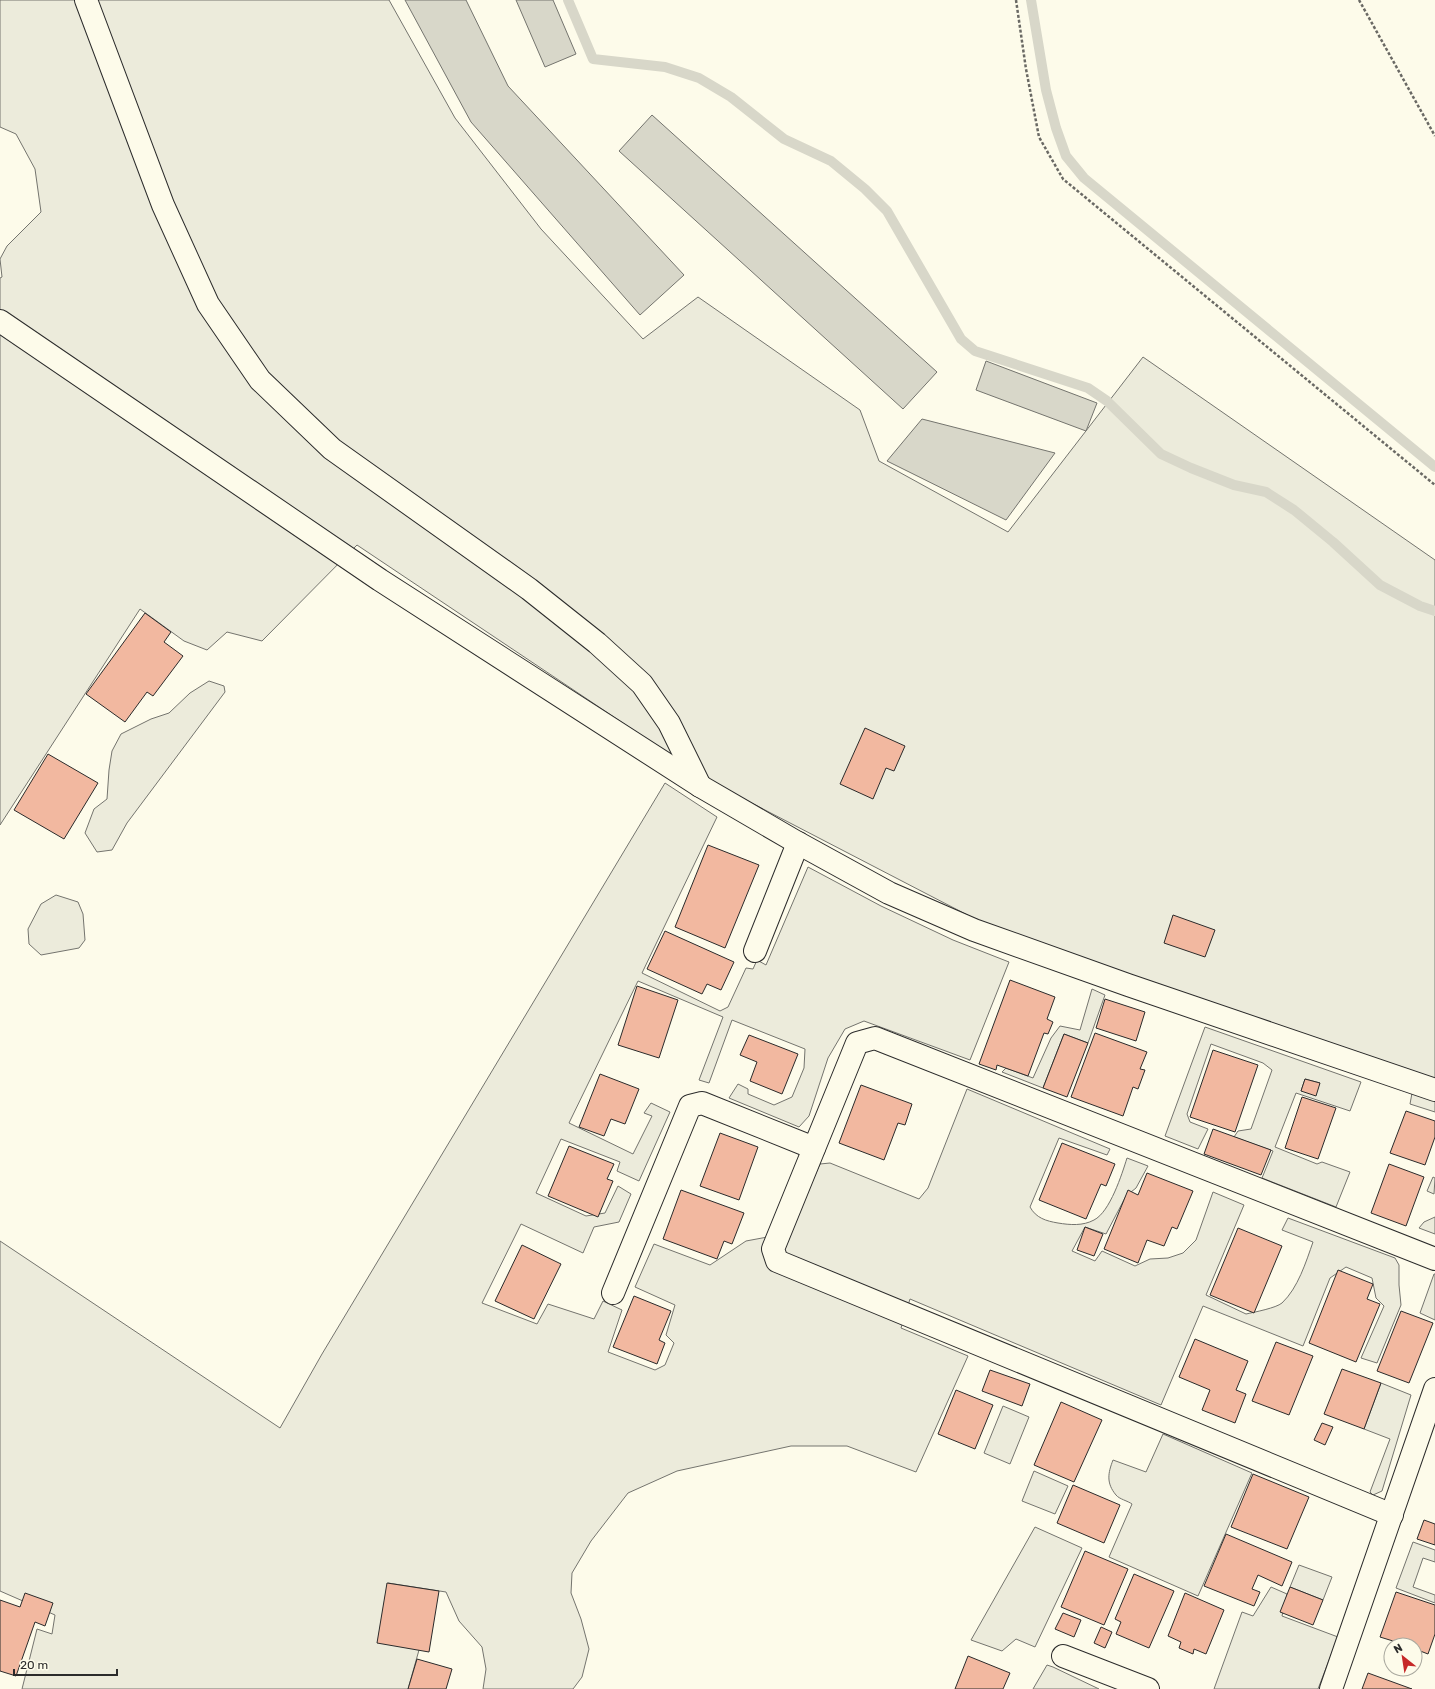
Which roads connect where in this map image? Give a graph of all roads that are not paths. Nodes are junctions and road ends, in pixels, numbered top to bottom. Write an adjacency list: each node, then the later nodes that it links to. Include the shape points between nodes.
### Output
1 (86, 0): 3 (street, via 163,205 208,304 260,380 332,449 529,589 642,684 669,723)
2 (0, 321): 3 (street, via 380,580)
3 (700, 786): 4 (street)
4 (798, 843): 5 (street); 6 (street, via 889,893 974,930)
5 (755, 952)
6 (1435, 1090)
7 (814, 1148): 8 (street, via 857,1042 875,1038); 9 (street, via 702,1103 690,1106); 11 (street, via 772,1249 777,1261)
8 (1435, 1259)
9 (613, 1293)
10 (1435, 1389): 11 (street)
11 (1392, 1515): 14 (street)
12 (1063, 1656): 13 (street)
13 (1148, 1689)
14 (1331, 1689)

